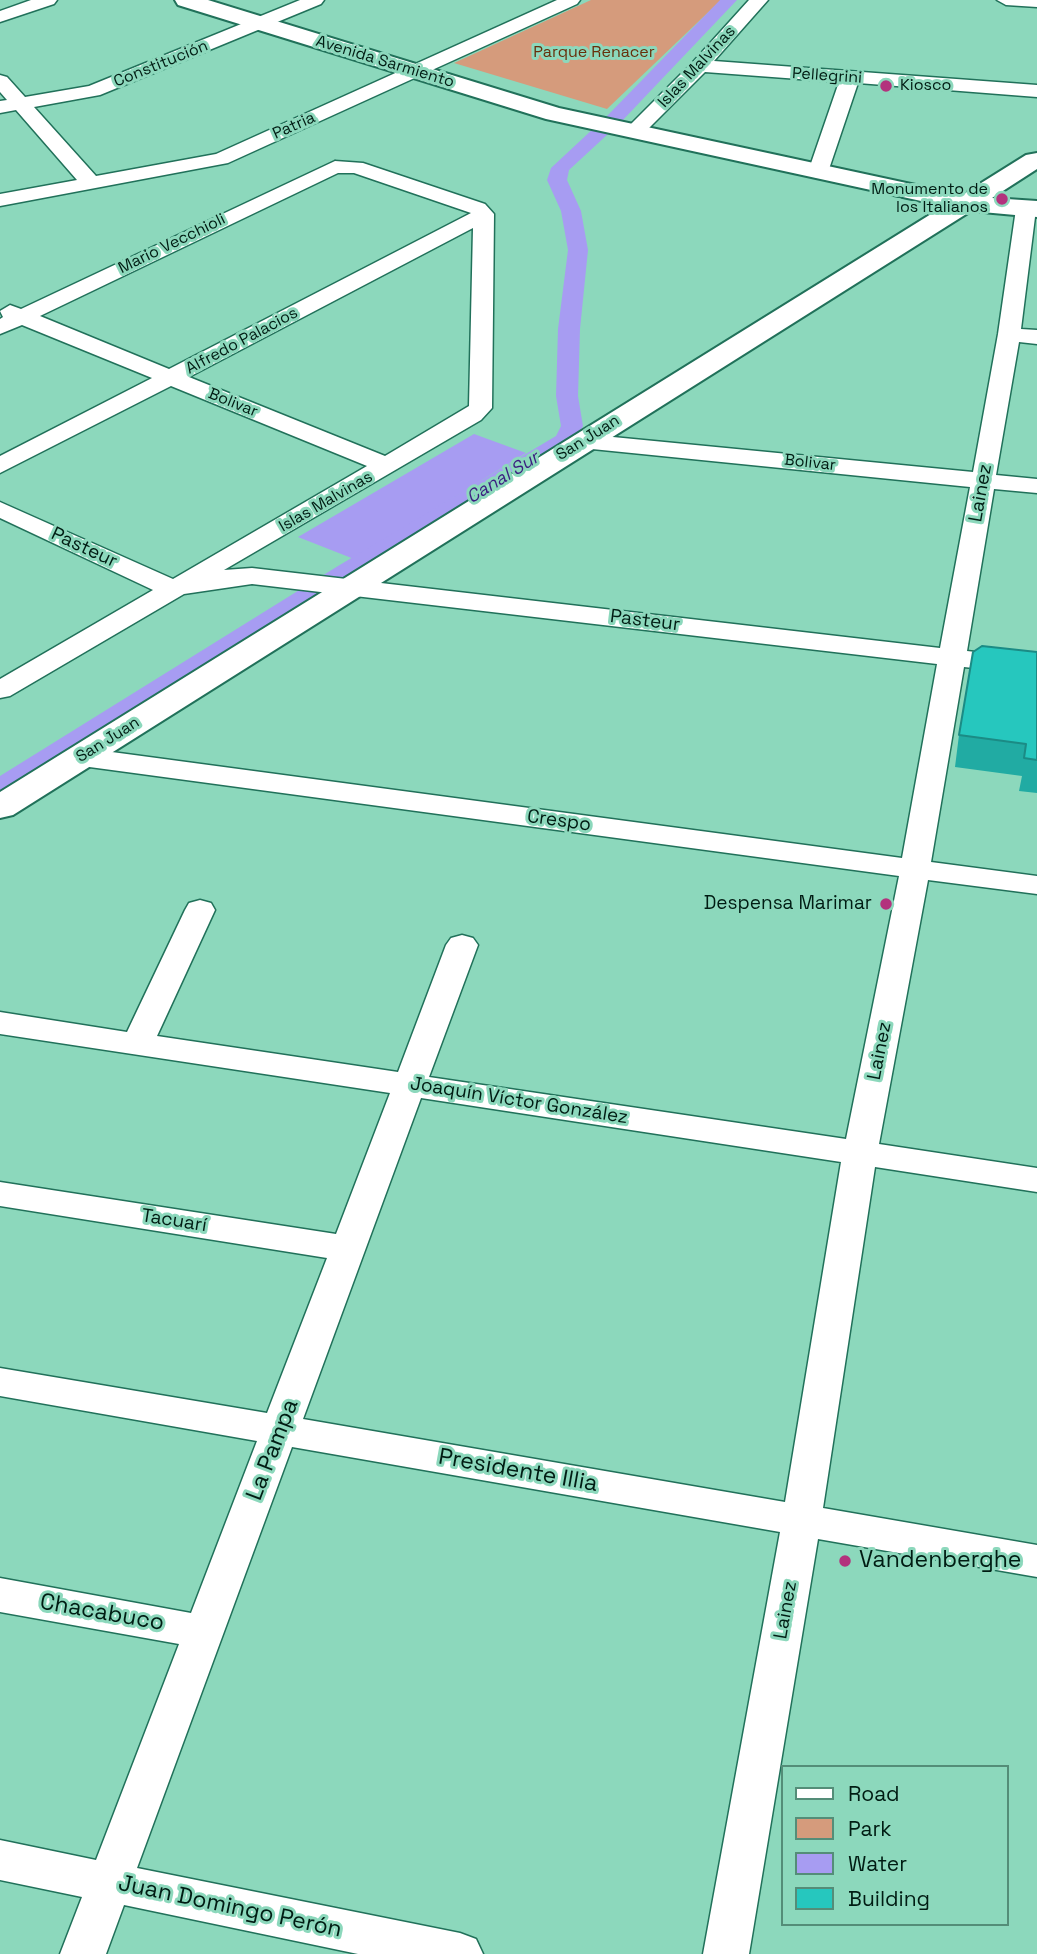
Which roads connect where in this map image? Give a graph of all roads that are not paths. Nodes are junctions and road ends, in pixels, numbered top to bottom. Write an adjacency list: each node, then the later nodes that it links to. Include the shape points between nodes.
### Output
1 (48, 0): 9 (street)
2 (186, 0): 10 (street, Avenida Sarmiento)
3 (219, 0): 10 (street, Avenida Sarmiento)
4 (315, 0): 10 (street, Constitución)
5 (571, 0): 12 (street, Patria)
6 (759, 0): 11 (street, Islas Malvinas)
7 (1006, 0): 8 (street)
8 (1037, 2)
9 (0, 18)
10 (267, 20): 12 (street, Avenida Sarmiento); 16 (street, Constitución, via 93,91)
11 (700, 66): 13 (street, Pellegrini); 18 (street, Islas Malvinas)
12 (424, 68): 18 (street, Avenida Sarmiento, via 539,110); 21 (street, Patria, via 221,159)
13 (850, 78): 15 (street, Pellegrini); 20 (street)
14 (0, 80): 16 (street)
15 (1037, 91)
16 (20, 103): 17 (street, Constitución); 21 (street)
17 (0, 107)
18 (629, 131): 20 (street, Avenida Sarmiento)
19 (1036, 154): 22 (street, San Juan); 24 (street, Lainez)
20 (818, 172): 22 (street, Avenida Sarmiento)
21 (92, 184): 23 (street, Patria)
22 (976, 198): 24 (street, Avenida Sarmiento); 30 (street, San Juan)
23 (0, 200)
24 (1032, 203): 28 (street, Lainez)
25 (484, 214): 26 (street, Mario Vecchioli, via 478,208 344,164); 29 (street, Alfredo Palacios); 31 (street, Islas Malvinas, via 480,408)
26 (11, 313): 27 (street, Mario Vecchioli); 29 (street, Bolivar)
27 (0, 327)
28 (1023, 336): 33 (street, Lainez)
29 (172, 378): 31 (street, Bolivar); 32 (street, Alfredo Palacios)
30 (582, 441): 33 (street, Bolivar); 39 (street, San Juan)
31 (388, 466): 36 (street, Islas Malvinas)
32 (0, 467)
33 (983, 480): 34 (street, Bolivar); 40 (street, Lainez)
34 (1037, 486)
35 (0, 509): 38 (street, Pasteur, via 164,586)
36 (236, 554): 37 (street, via 240,569); 38 (street, Islas Malvinas)
37 (262, 577): 38 (street, Pasteur, via 216,579); 39 (street, Pasteur)
38 (180, 587): 42 (street, Islas Malvinas)
39 (355, 587): 40 (street, Pasteur); 43 (street, San Juan)
40 (952, 657): 41 (street, Pasteur); 45 (street, Lainez)
41 (1037, 667)
42 (0, 690)
43 (82, 757): 44 (street, San Juan); 45 (street, Crespo)
44 (0, 807)
45 (915, 868): 46 (street, Crespo); 52 (street, Lainez)
46 (1037, 885)
47 (200, 910): 50 (street)
48 (462, 945): 51 (street, La Pampa)
49 (0, 1023): 50 (street, Joaquín Víctor González)
50 (138, 1042): 51 (street, Joaquín Víctor González)
51 (408, 1084): 52 (street, Joaquín Víctor González); 55 (street, La Pampa)
52 (860, 1153): 53 (street, Joaquín Víctor González); 58 (street, Lainez)
53 (1037, 1180)
54 (0, 1194): 55 (street, Tacuarí)
55 (348, 1249): 57 (street, La Pampa)
56 (0, 1382): 57 (street, Presidente Illia)
57 (281, 1430): 58 (street, Presidente Illia); 61 (street, La Pampa)
58 (802, 1520): 59 (street, Presidente Illia); 66 (street, Lainez)
59 (1037, 1561)
60 (0, 1595): 61 (street, Chacabuco)
61 (204, 1632): 63 (street, La Pampa)
62 (0, 1860): 63 (street, Juan Domingo Perón)
63 (110, 1883): 64 (street, La Pampa); 65 (street, Juan Domingo Perón)
64 (83, 1954)
65 (460, 1954)
66 (726, 1954)

